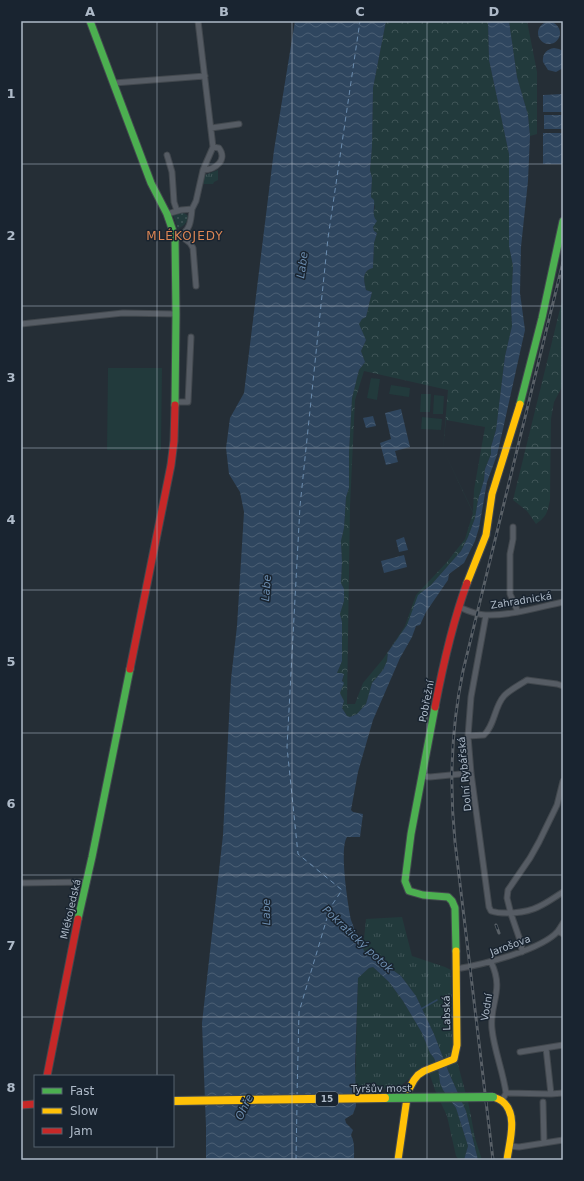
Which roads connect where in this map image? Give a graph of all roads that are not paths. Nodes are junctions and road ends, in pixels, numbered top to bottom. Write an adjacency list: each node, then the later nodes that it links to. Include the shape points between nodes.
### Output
1 (90, 21): 4 (street, Mlékojedská)
2 (198, 21): 3 (street)
3 (205, 76): 4 (street); 6 (street)
4 (114, 83): 12 (street, Mlékojedská, via 151,183)
5 (240, 124): 6 (street)
6 (211, 128): 7 (street)
7 (213, 147): 9 (street); 9 (street, via 222,151 220,164)
8 (166, 155): 11 (street, via 172,172)
9 (203, 170): 10 (street)
10 (192, 209): 11 (street); 14 (street, via 189,228)
11 (177, 211): 12 (street)
12 (167, 214): 14 (street, Mlékojedská)
13 (563, 221): 22 (street, Pobřežní, via 528,373 492,494 488,530)
14 (178, 236): 15 (street, via 190,243 193,248); 16 (street, Mlékojedská)
15 (196, 286)
16 (176, 314): 17 (street, via 123,313); 19 (street, Mlékojedská)
17 (21, 324)
18 (191, 337): 19 (street, via 188,402)
19 (175, 402): 30 (street, Mlékojedská, via 171,465)
20 (513, 527): 23 (street, via 510,594)
21 (563, 602): 23 (street, Zahradnická)
22 (459, 607): 24 (street, Zahradnická, via 472,613); 28 (street, Pobřežní, via 444,658)
23 (518, 612): 24 (street, Zahradnická)
24 (486, 615): 26 (street, Dolní Rybářská, via 472,690)
25 (563, 686): 26 (street, via 527,680 504,695 489,730 484,735)
26 (468, 736): 27 (street, Dolní Rybářská)
27 (471, 774): 28 (street); 34 (street, Dolní Rybářská, via 489,907 497,913)
28 (422, 776): 33 (street, Pobřežní, via 405,881 409,891 448,897)
29 (563, 782): 34 (street, via 557,805 530,858 508,890)
30 (87, 882): 31 (street); 43 (street, Mlékojedská)
31 (21, 883)
32 (563, 892): 34 (street, via 537,908)
33 (455, 908): 39 (street, Labská)
34 (511, 914): 37 (street)
35 (563, 923): 36 (street, Jarošova)
36 (561, 933): 37 (street, Jarošova)
37 (522, 952): 38 (street, Jarošova)
38 (492, 962): 39 (street, Jarošova); 44 (street, Vodní, via 498,982 492,1024)
39 (456, 969): 55 (street, Labská, via 457,1046 454,1059 418,1075 408,1091)
40 (563, 1045): 41 (street)
41 (546, 1048): 42 (street); 46 (street)
42 (520, 1052)
43 (47, 1075)
44 (506, 1093): 46 (street); 48 (street)
45 (563, 1093): 46 (street)
46 (551, 1094)
47 (174, 1101): 48 (street, Tyršův most / 15, bridge, via 481,1097)
48 (502, 1101): 54 (street, via 512,1117)
49 (543, 1102): 53 (street)
50 (34, 1104): 51 (street)
51 (21, 1106)
52 (563, 1140): 53 (street)
53 (544, 1143): 54 (street)
54 (509, 1146): 56 (street)
55 (398, 1160)
56 (507, 1160)

